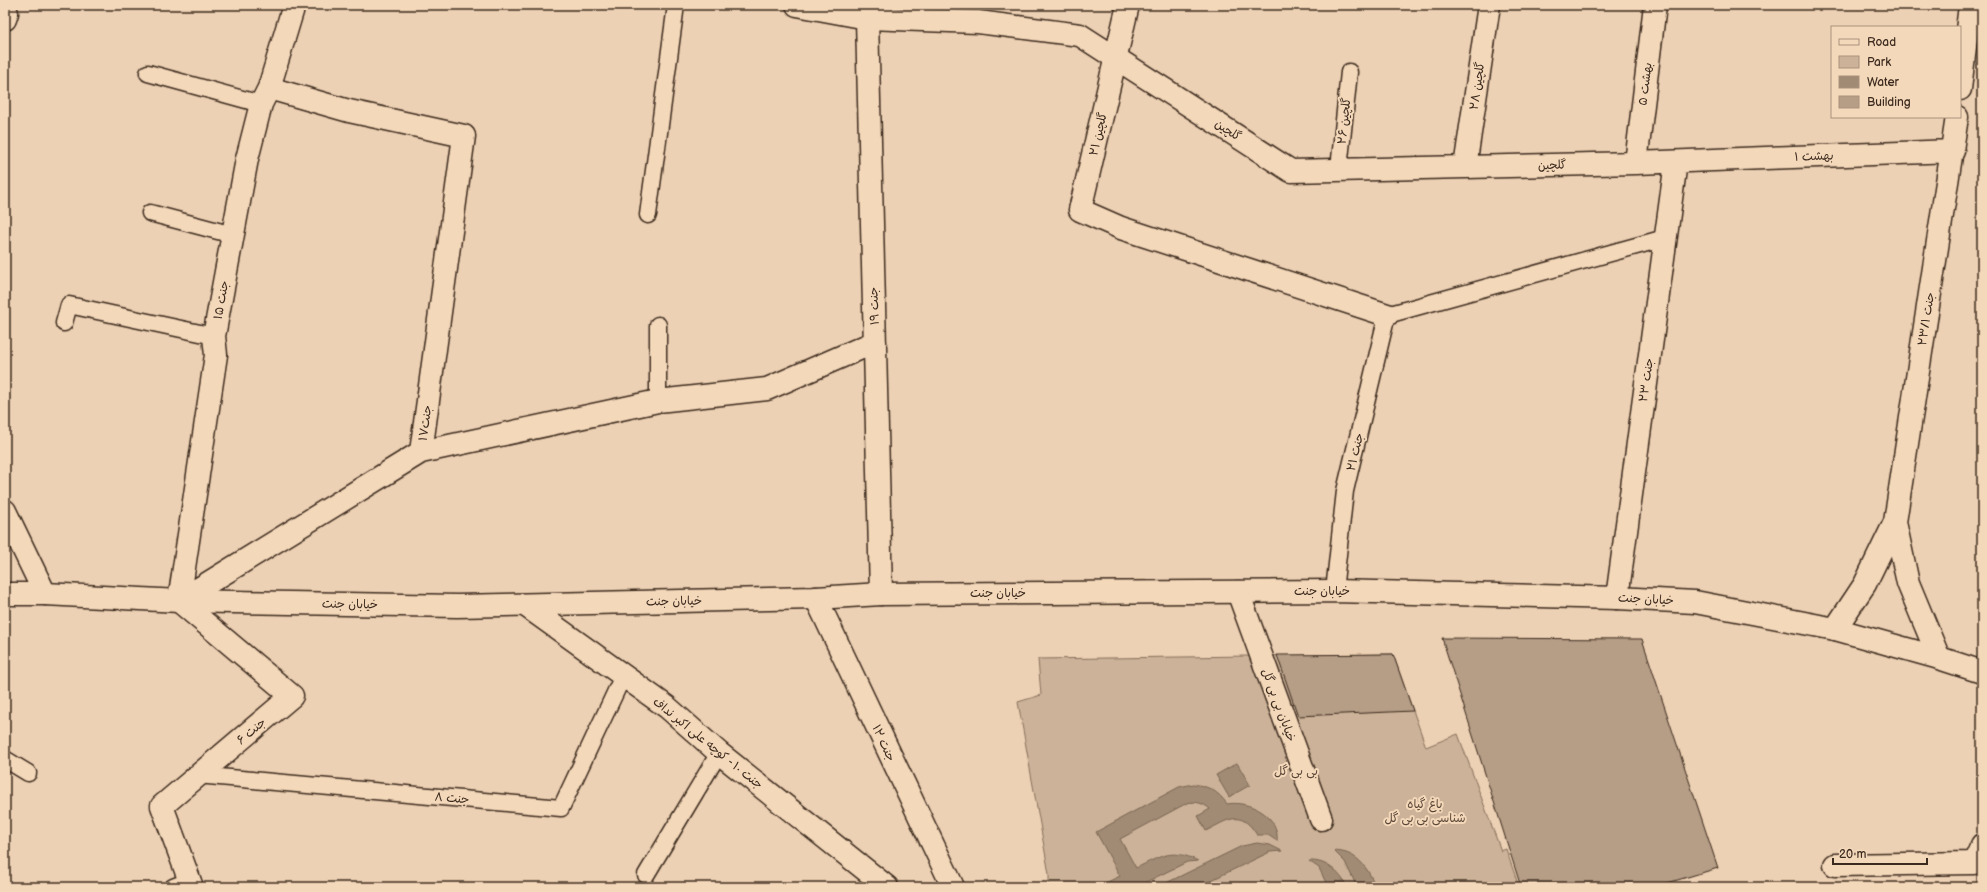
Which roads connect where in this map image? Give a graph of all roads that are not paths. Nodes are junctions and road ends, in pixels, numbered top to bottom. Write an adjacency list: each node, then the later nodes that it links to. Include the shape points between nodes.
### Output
1 (294, 5): 14 (street, جنت ۱۵)
2 (676, 5): 22 (lane)
3 (797, 5): 9 (street, گلچین)
4 (1128, 5): 10 (street, گلچین ۲۱)
5 (1489, 5): 19 (street, گلچین ۲۸)
6 (1655, 5): 18 (street, بهشت ۵)
7 (1970, 5): 13 (street)
8 (978, 14): 9 (street, گلچین); 10 (street, گلچین, via 1080,35)
9 (867, 18): 29 (street, جنت ۱۹)
10 (1116, 58): 20 (street, گلچین, via 1291,170); 25 (street, گلچین ۲۱, via 1080,210 1121,228)
11 (1348, 72): 20 (lane, گلچین ۲۶)
12 (148, 73): 14 (lane)
13 (1961, 81)
14 (265, 96): 23 (street, جنت ۱۵, via 247,159); 31 (street, جنت۱۷, via 349,110 464,136)
15 (1957, 118): 16 (street, جنت ۲۳/۱)
16 (1953, 151): 17 (street, بهشت ۱); 33 (street, جنت ۲۳/۱)
17 (1676, 162): 18 (street, گلچین); 24 (street, جنت ۲۳)
18 (1636, 163): 19 (street, گلچین)
19 (1465, 168): 20 (street, گلچین)
20 (1338, 170)
21 (150, 213): 23 (lane)
22 (648, 215)
23 (232, 235): 28 (street, جنت ۱۵)
24 (1665, 238): 25 (lane); 40 (street, جنت ۲۳)
25 (1387, 315): 34 (lane, جنت ۲۱, via 1345,491)
26 (64, 323): 28 (lane, via 69,305)
27 (658, 325): 30 (lane)
28 (214, 336): 41 (street, جنت ۱۵, via 216,355)
29 (875, 342): 30 (street, via 767,389); 38 (street, جنت ۱۹)
30 (658, 401): 31 (street)
31 (421, 452): 41 (street, جنت۱۷)
32 (5, 511): 37 (street)
33 (1895, 522): 43 (street, via 1865,584); 44 (street, via 1908,583)
34 (1334, 591): 35 (street, خیابان جنت); 40 (street, خیابان جنت)
35 (1238, 592): 38 (street, خیابان جنت); 51 (street, خیابان بی بی گل)
36 (5, 594): 37 (street, خیابان جنت)
37 (45, 594): 41 (street, خیابان جنت)
38 (881, 594): 39 (street, خیابان جنت)
39 (816, 598): 42 (street, خیابان جنت); 57 (street, جنت ۱۲)
40 (1617, 598): 43 (street, خیابان جنت, via 1695,602)
41 (179, 601): 42 (street, خیابان جنت, via 401,606); 50 (street, جنت ۶, via 292,696)
42 (525, 605): 46 (street, جنت ۱۰ - کوچه علی اکبر نداف)
43 (1835, 629): 44 (street, خیابان جنت)
44 (1939, 658): 45 (street, خیابان جنت)
45 (1982, 672)
46 (623, 676): 47 (street, جنت ۱۰ - کوچه علی اکبر نداف, via 667,707); 50 (lane, جنت ۸, via 561,808)
47 (719, 753): 54 (lane); 56 (street, جنت ۱۰ - کوچه علی اکبر نداف)
48 (5, 759): 49 (lane)
49 (28, 773)
50 (197, 775): 55 (street, جنت ۶, via 162,806)
51 (1321, 819)
52 (1982, 844): 53 (street, via 1974,863)
53 (1835, 865)
54 (646, 875)
55 (185, 885)
56 (887, 887)
57 (952, 887)

